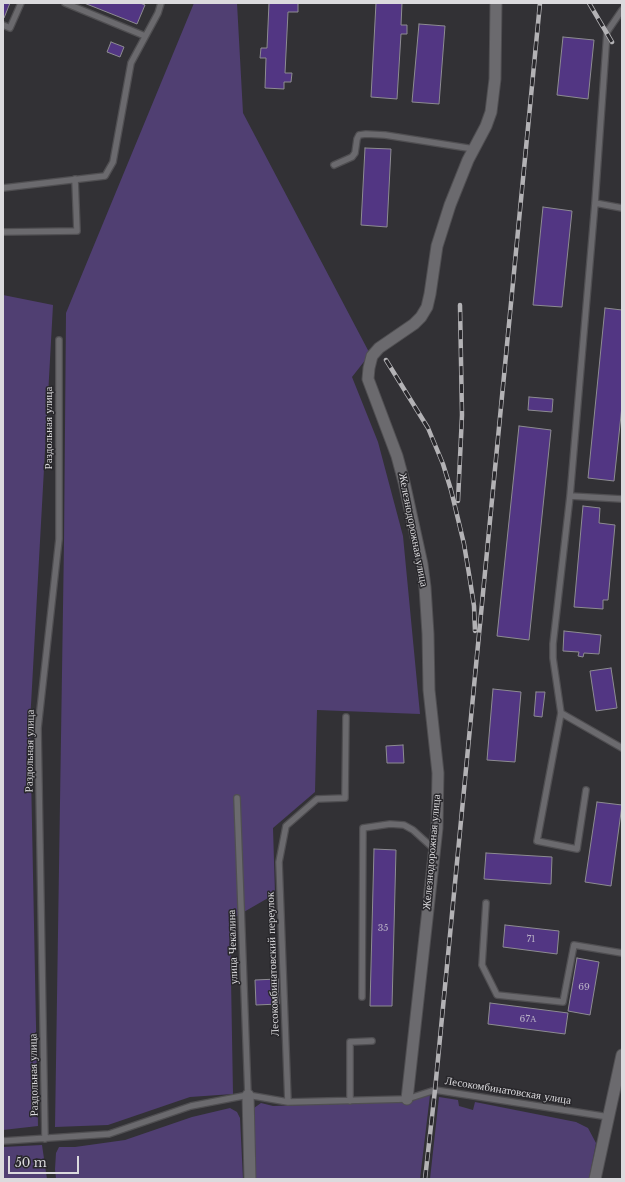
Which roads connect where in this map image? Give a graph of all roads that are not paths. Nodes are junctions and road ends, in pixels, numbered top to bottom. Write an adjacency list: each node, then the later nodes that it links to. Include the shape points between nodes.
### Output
1 (21, 3): 6 (lane, via 10,28)
2 (65, 3): 7 (lane)
3 (162, 3): 7 (lane)
4 (496, 3): 8 (street, Железнодорожная улица, via 494,98 486,126)
5 (622, 10): 12 (lane, via 607,32)
6 (3, 25)
7 (145, 36): 10 (lane, via 131,63 112,162 104,176)
8 (474, 149): 9 (lane, via 366,134 357,139 352,157); 23 (street, Железнодорожная улица, via 443,226 435,254 427,307 414,324 379,348 372,356 368,368 368,379 397,456 422,564 428,634 429,690 438,773)
9 (334, 165)
10 (76, 179): 11 (lane); 14 (lane, via 77,230)
11 (3, 188)
12 (595, 203): 13 (lane); 16 (lane)
13 (622, 208)
14 (3, 232)
15 (59, 340): 34 (lane, Раздольная улица, via 59,539 38,728)
16 (570, 496): 17 (lane); 18 (lane, via 553,644)
17 (622, 499)
18 (561, 714): 20 (lane); 21 (lane, via 537,841 577,849)
19 (346, 717): 32 (lane, Лесокомбинатовский переулок, via 345,798 317,799 286,826 279,862)
20 (622, 748)
21 (586, 790)
22 (237, 798): 29 (lane, улица Чекалина)
23 (434, 849): 26 (lane, via 404,825 390,824 363,828); 30 (street, Железнодорожная улица)
24 (486, 903): 25 (lane, via 482,965 497,995 563,1002 574,945)
25 (622, 953)
26 (362, 997)
27 (372, 1041): 31 (lane, via 350,1042)
28 (622, 1055): 33 (street)
29 (248, 1095): 32 (lane, Лесокомбинатовская улица); 34 (lane, Лесокомбинатовская улица, via 191,1106 109,1134); 36 (street)
30 (406, 1099): 31 (lane, Лесокомбинатовская улица); 33 (lane, Лесокомбинатовская улица, via 435,1090)
31 (350, 1100): 32 (lane, Лесокомбинатовская улица)
32 (288, 1102)
33 (609, 1117): 37 (street)
34 (45, 1139): 35 (lane, Лесокомбинатовская улица)
35 (3, 1141)
36 (250, 1179)
37 (595, 1179)

